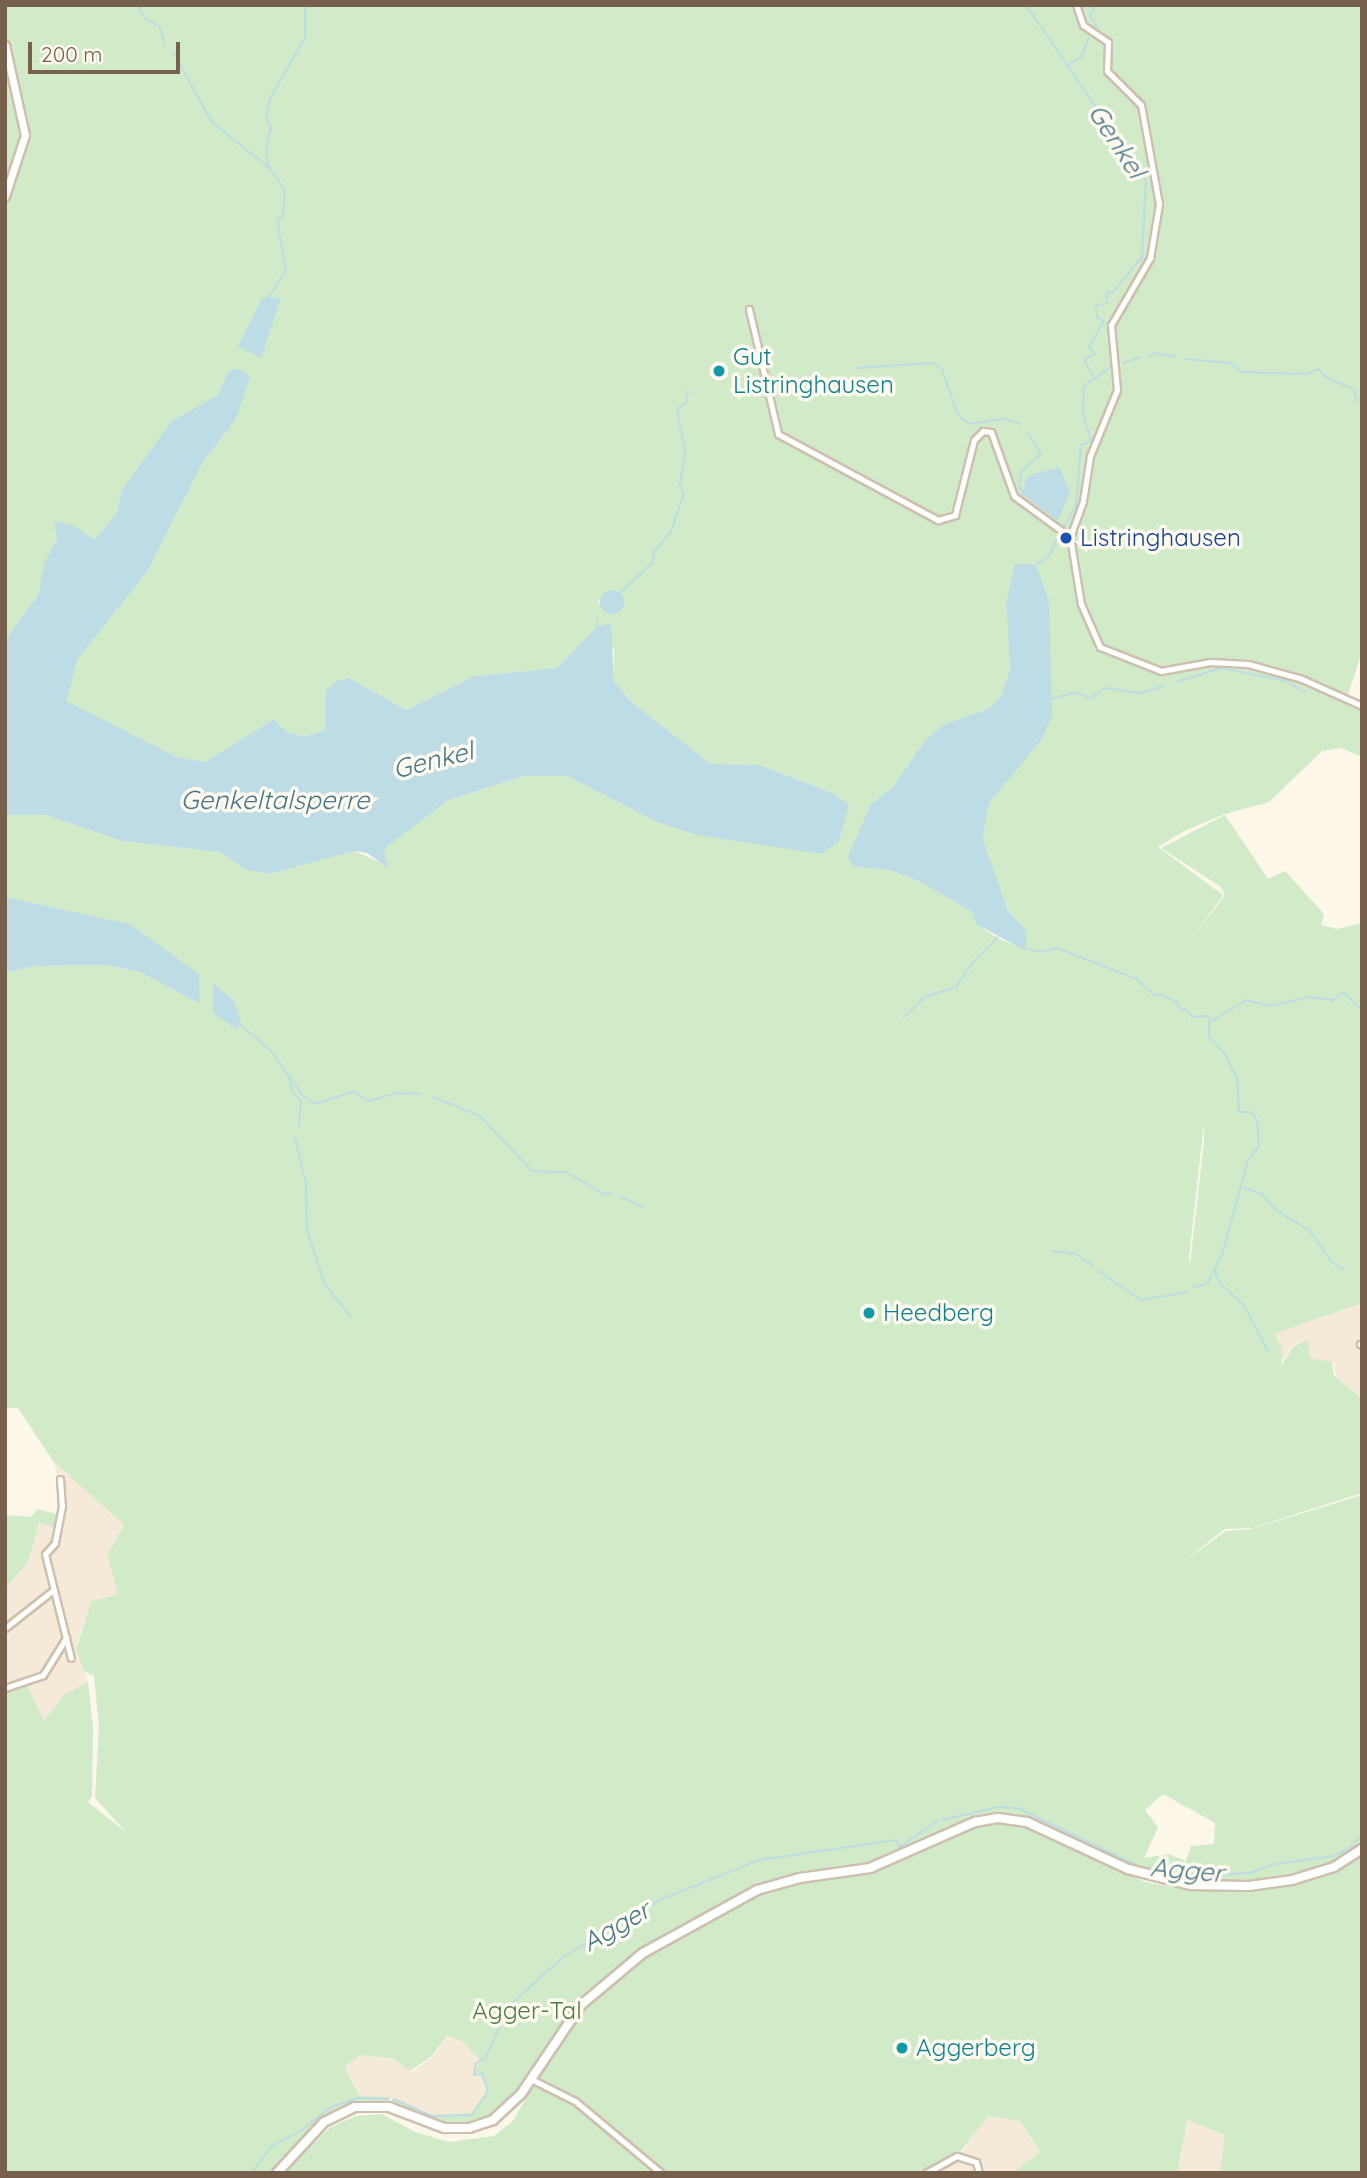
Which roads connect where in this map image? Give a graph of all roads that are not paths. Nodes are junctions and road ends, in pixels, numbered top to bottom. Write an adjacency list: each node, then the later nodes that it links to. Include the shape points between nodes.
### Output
1 (1076, 5): 5 (street, via 1083,25 1108,42 1107,71 1141,105 1159,204 1150,258 1111,325 1117,390 1090,456 1083,501)
2 (5, 45): 3 (street, via 25,135)
3 (5, 196)
4 (749, 309): 5 (street, via 778,434 938,520 956,515 974,439 983,431 991,432 1014,496)
5 (1070, 537): 6 (street, via 1081,604 1100,647 1161,671 1210,663 1248,664 1303,680)
6 (1362, 706)
7 (60, 1479): 8 (street, via 62,1506 55,1544 46,1554)
8 (52, 1591): 9 (street); 10 (street)
9 (5, 1628)
10 (66, 1638): 11 (street); 12 (street, via 43,1675)
11 (71, 1658)
12 (5, 1688)
13 (1362, 1849): 14 (main road, via 1334,1867 1292,1880 1200,1885 1128,1869 1027,1822 998,1818 975,1822 870,1868 757,1890 663,1940 625,1964 589,1996)
14 (531, 2079): 15 (main road, via 503,2113 469,2128 432,2125 389,2107 366,2105 334,2115); 16 (street, via 575,2101)
15 (276, 2173)
16 (661, 2173)
17 (926, 2173): 18 (street, via 957,2156 976,2162)
18 (979, 2173)

